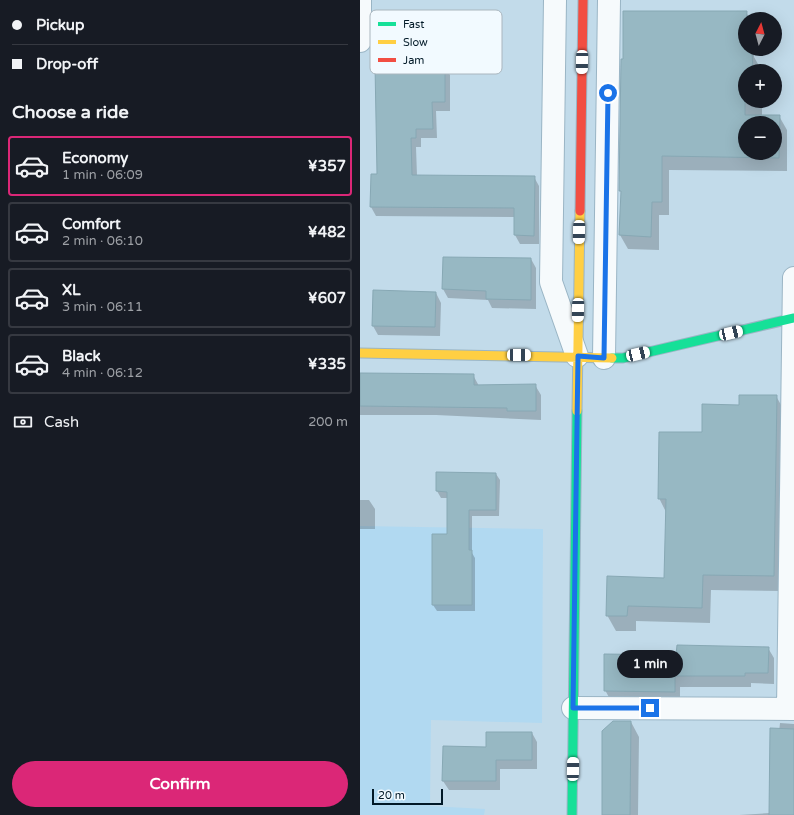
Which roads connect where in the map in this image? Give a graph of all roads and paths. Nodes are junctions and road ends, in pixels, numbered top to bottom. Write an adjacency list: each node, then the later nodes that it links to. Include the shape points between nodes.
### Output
1 (360, 0): 5 (street)
2 (555, 0): 9 (street, via 551,282)
3 (583, 0): 9 (street)
4 (609, 0): 10 (street)
5 (360, 41)
6 (794, 278): 7 (street)
7 (794, 318): 10 (street, via 623,358); 12 (street)
8 (360, 353): 9 (street)
9 (578, 356): 10 (street); 11 (street)
10 (604, 358)
11 (573, 708): 12 (street); 13 (street)
12 (791, 709)
13 (572, 815)

